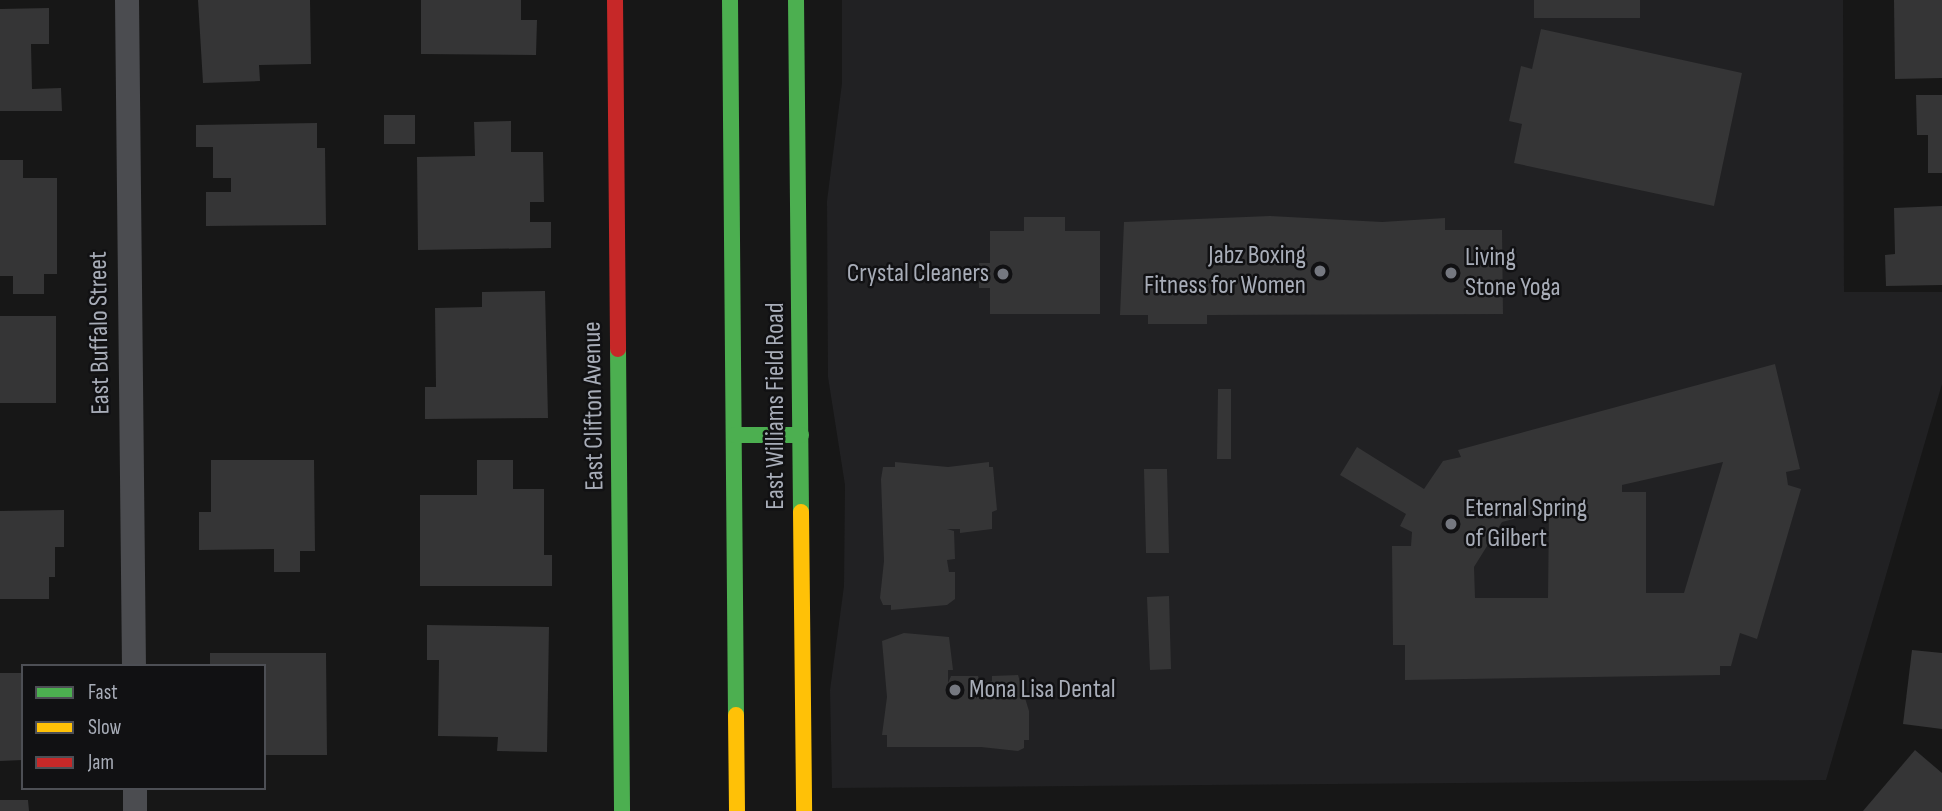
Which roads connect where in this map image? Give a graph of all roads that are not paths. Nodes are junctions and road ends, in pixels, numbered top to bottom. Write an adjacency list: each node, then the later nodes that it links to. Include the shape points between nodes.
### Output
1 (127, 0): 7 (street, East Buffalo Street)
2 (615, 0): 11 (main road, East Clifton Avenue)
3 (730, 0): 5 (main road, East Williams Field Road)
4 (796, 0): 6 (main road, East Williams Field Road)
5 (735, 435): 6 (main road); 8 (main road, East Williams Field Road)
6 (802, 435): 14 (main road, East Williams Field Road)
7 (134, 664)
8 (737, 766): 12 (main road, East Williams Field Road); 13 (main road)
9 (135, 790): 10 (street)
10 (135, 811)
11 (622, 811)
12 (737, 811)
13 (750, 811)
14 (804, 811)

